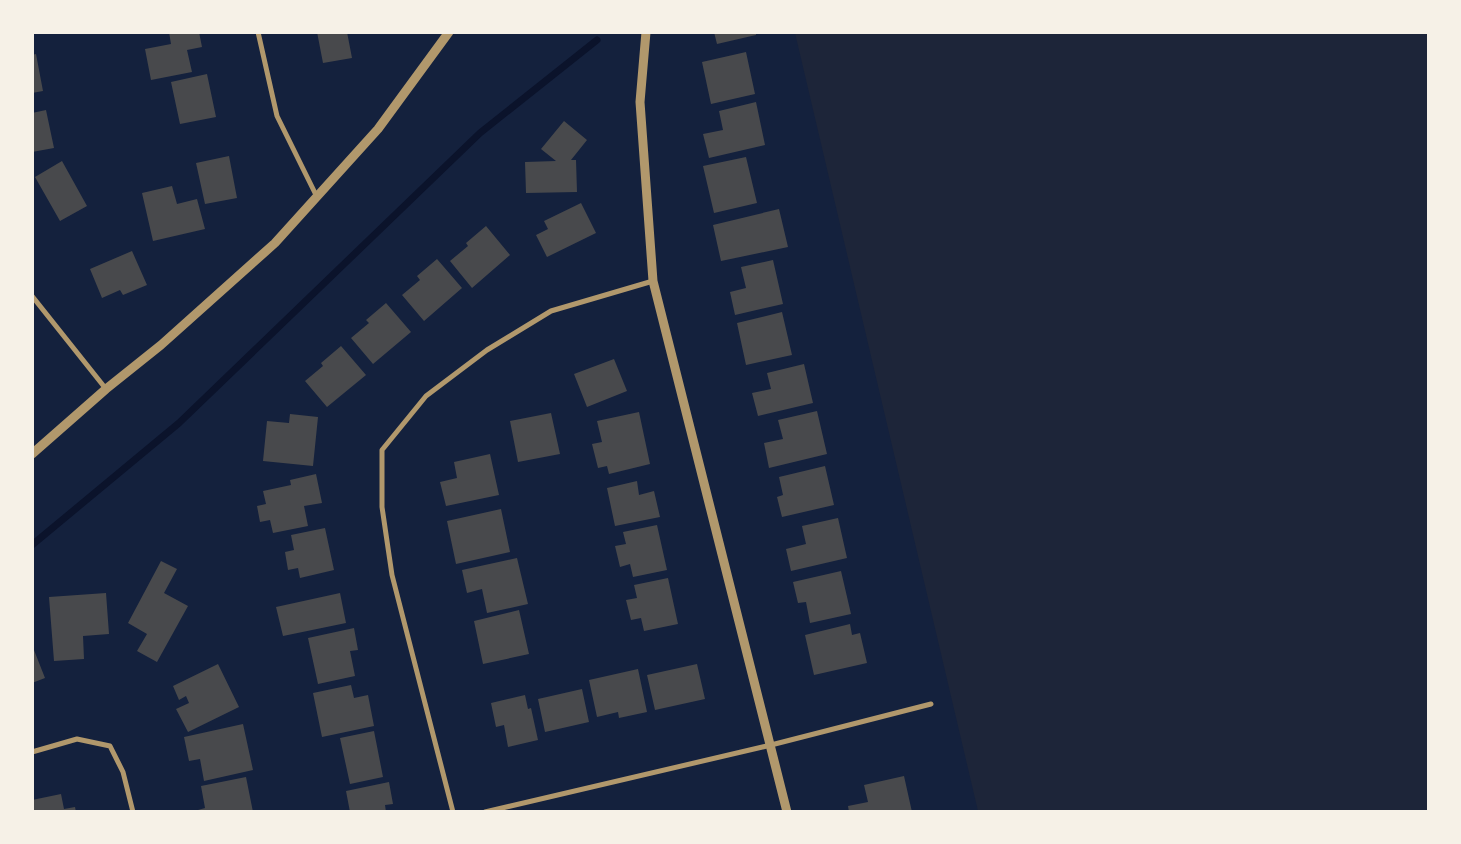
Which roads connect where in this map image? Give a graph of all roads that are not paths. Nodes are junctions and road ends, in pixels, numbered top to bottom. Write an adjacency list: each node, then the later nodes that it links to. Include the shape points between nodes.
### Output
1 (258, 32): 4 (street, via 277,116)
2 (449, 32): 4 (street, via 378,129)
3 (646, 32): 5 (street, via 640,102)
4 (317, 197): 7 (street, via 275,243)
5 (653, 281): 10 (street); 13 (street, via 551,311 487,350 426,396 382,450 382,507 392,575)
6 (32, 296): 7 (street)
7 (106, 389): 8 (street)
8 (32, 454)
9 (931, 704): 10 (street)
10 (771, 745): 14 (street); 15 (street)
11 (32, 752): 12 (street, via 77,739 110,746 122,772)
12 (133, 812)
13 (453, 812)
14 (484, 812)
15 (787, 812)

